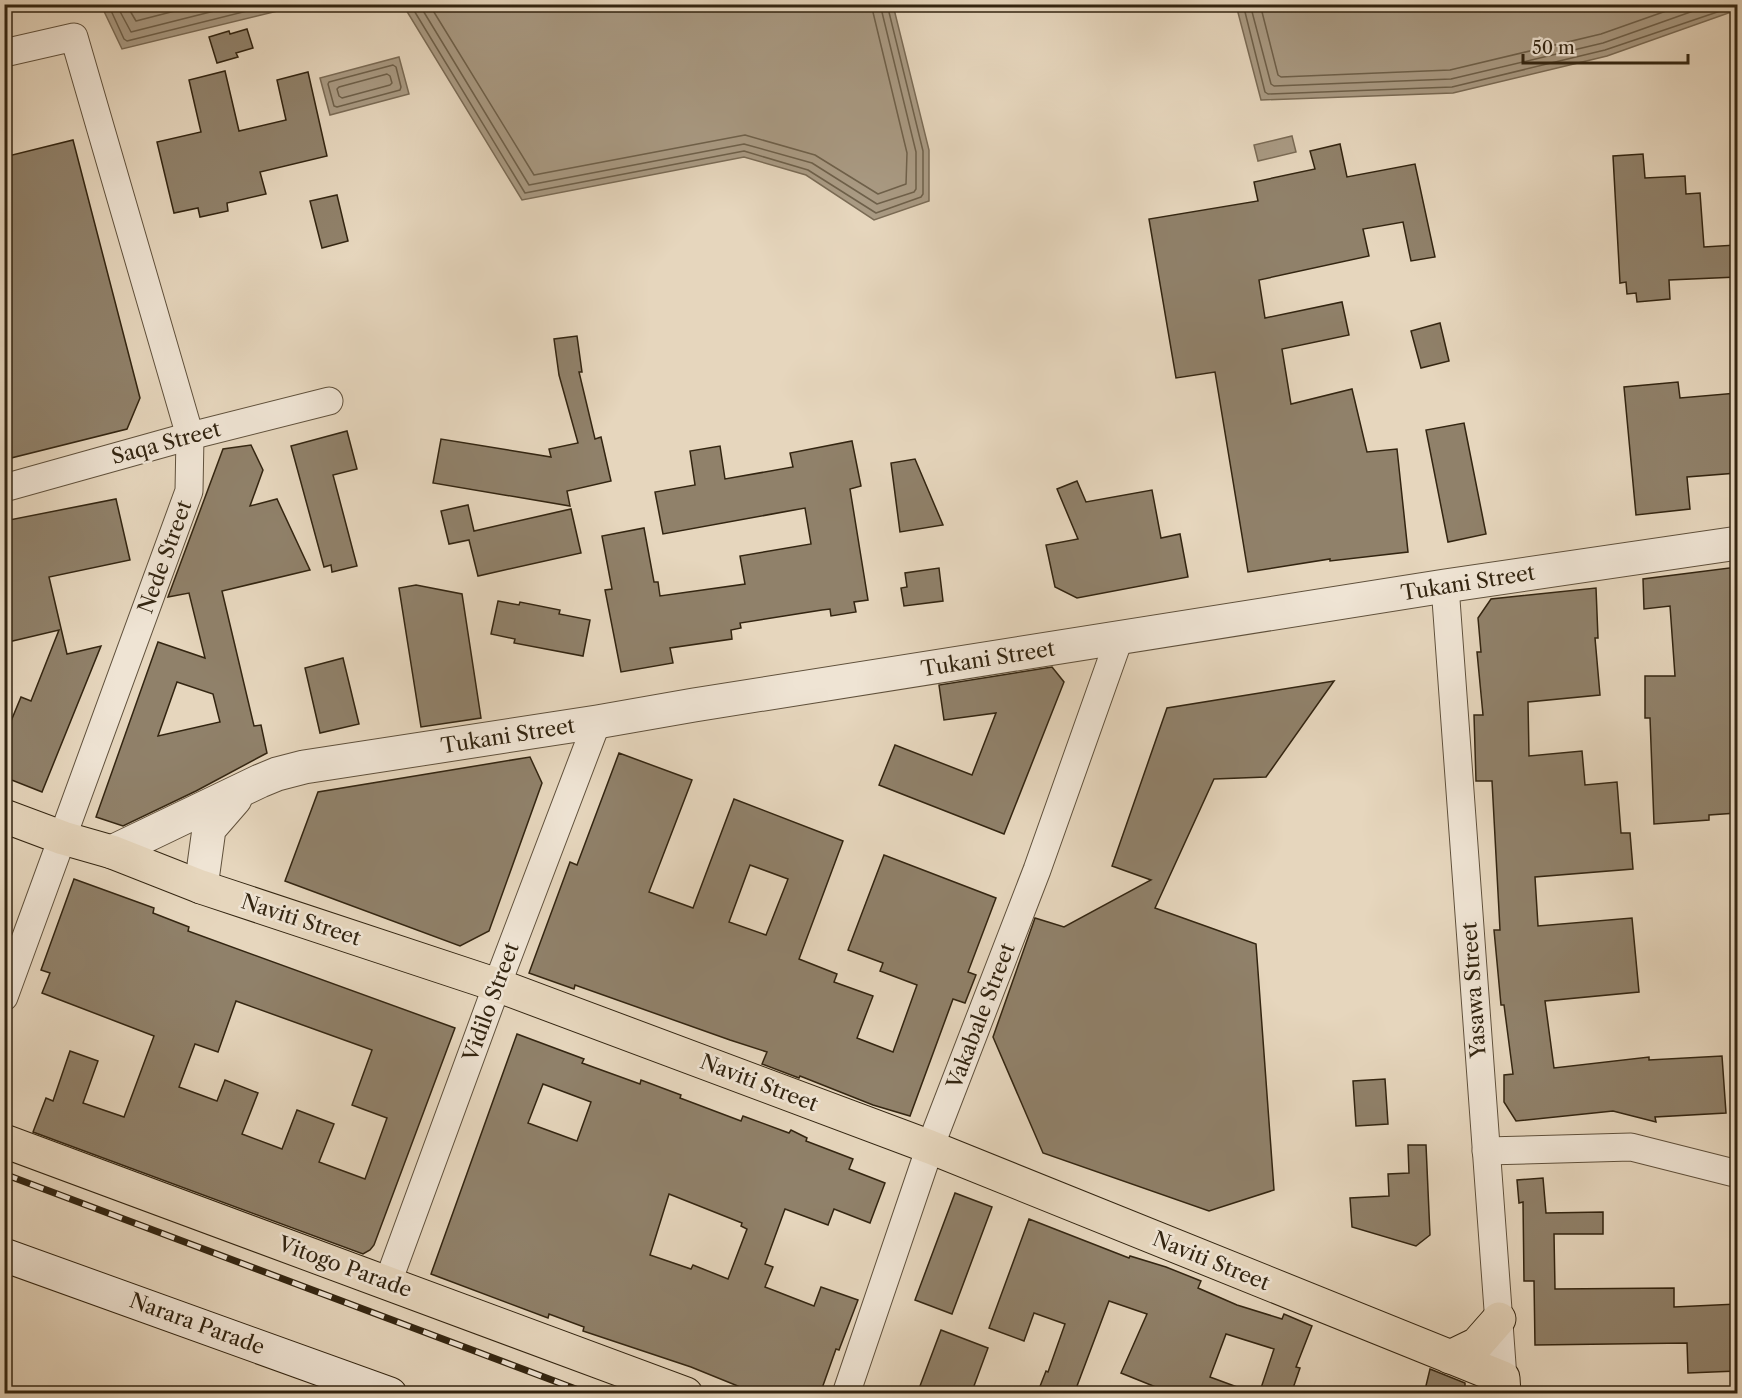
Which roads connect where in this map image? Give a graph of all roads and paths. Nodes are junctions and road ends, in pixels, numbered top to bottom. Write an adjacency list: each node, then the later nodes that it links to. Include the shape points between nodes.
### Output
1 (4, 53): 3 (street, Nede Street, via 74,37)
2 (328, 401): 3 (street, Saqa Street)
3 (190, 436): 4 (street, Saqa Street); 11 (street, Nede Street, via 189,491)
4 (4, 488)
5 (1737, 543): 6 (street, Tukani Street)
6 (1445, 586): 7 (street, Tukani Street); 18 (street, Yasawa Street)
7 (1119, 639): 8 (street, Tukani Street); 17 (street, Vakabale Street, via 1037,870)
8 (597, 722): 9 (street, Tukani Street, via 304,767 277,774); 14 (street, Vidilo Street)
9 (242, 791): 12 (street, Tukani Street); 13 (street, Tukani Street, via 208,829)
10 (4, 816): 11 (main road, Naviti Street)
11 (63, 838): 12 (main road, Naviti Street); 15 (street, Nede Street)
12 (112, 852): 13 (main road, Naviti Street)
13 (201, 887): 14 (main road, Naviti Street)
14 (497, 985): 17 (main road, Naviti Street); 21 (street, Vidilo Street)
15 (4, 997)
16 (4, 1141): 21 (main road, Vitogo Parade)
17 (930, 1147): 23 (main road, Naviti Street); 27 (street, Vakabale Street)
18 (1486, 1151): 19 (street, via 1631,1147); 22 (street, Yasawa Street)
19 (1737, 1174)
20 (4, 1255): 25 (street, Narara Parade)
21 (388, 1282): 26 (main road, Vitogo Parade)
22 (1499, 1319): 23 (main road, via 1478,1344); 24 (street, Yasawa Street)
23 (1450, 1357): 24 (main road, Naviti Street)
24 (1504, 1386)
25 (390, 1394)
26 (686, 1394)
27 (846, 1394)

